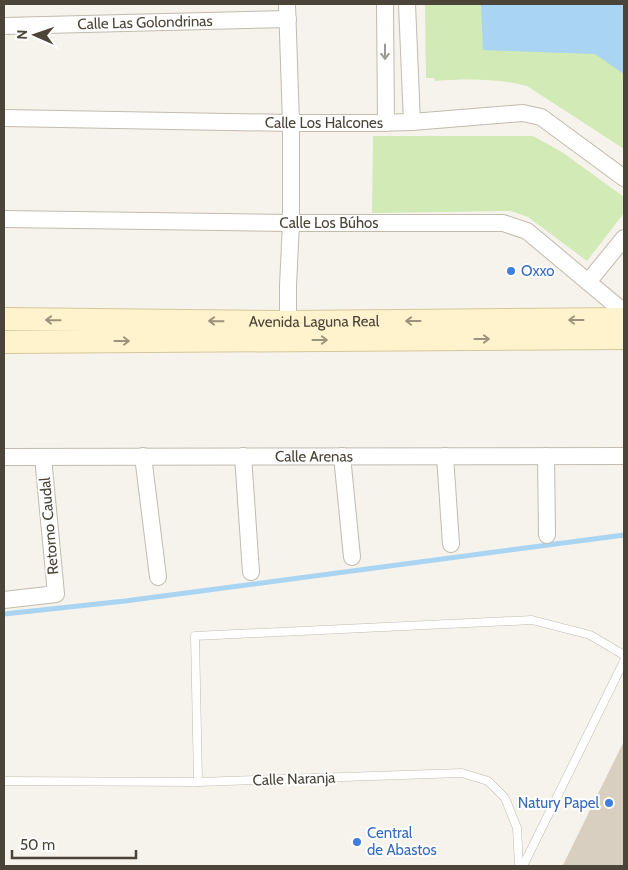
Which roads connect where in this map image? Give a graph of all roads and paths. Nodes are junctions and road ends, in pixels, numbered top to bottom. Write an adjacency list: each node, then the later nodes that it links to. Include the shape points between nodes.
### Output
1 (385, 4): 8 (street, one-way to 8)
2 (407, 4): 6 (street)
3 (288, 11): 4 (street, Calle Las Golondrinas); 7 (street)
4 (4, 26)
5 (4, 118): 7 (street, Calle Los Halcones)
6 (412, 122): 8 (street, Calle Los Halcones); 9 (street, Calle Los Halcones, via 523,113 541,117)
7 (291, 123): 8 (street, Calle Los Halcones); 11 (street)
8 (386, 123)
9 (624, 178)
10 (4, 219): 11 (street, Calle Los Búhos)
11 (291, 223): 13 (street, Calle Los Búhos, via 503,223 527,232); 17 (street)
12 (624, 238): 13 (street)
13 (588, 282): 14 (street, Calle Los Búhos)
14 (624, 312)
15 (4, 319): 17 (street, Avenida Laguna Real, one-way to 15)
16 (624, 319): 17 (street, Avenida Laguna Real, one-way to 17)
17 (288, 331): 18 (street, Avenida Laguna Real, one-way to 18); 19 (street, Avenida Laguna Real, one-way to 17)
18 (624, 338)
19 (4, 342)
20 (143, 456): 21 (street, Calle Arenas); 27 (street, Calle Arenas); 32 (street)
21 (243, 456): 22 (street, Calle Arenas); 31 (street)
22 (342, 456): 23 (street, Calle Arenas); 30 (street)
23 (445, 456): 24 (street, Calle Arenas); 29 (street)
24 (546, 456): 25 (street, Calle Arenas); 28 (street)
25 (624, 456)
26 (4, 457): 27 (street, Calle Arenas)
27 (43, 457): 33 (street, Retorno Caudal, via 56,594)
28 (548, 535)
29 (451, 544)
30 (352, 557)
31 (252, 572)
32 (158, 577)
33 (4, 600)
34 (624, 655): 37 (lane, via 590,635 532,620 195,636)
35 (624, 661): 38 (lane)
36 (4, 781): 37 (lane, Calle Naranja)
37 (198, 782): 38 (lane, Calle Naranja, via 462,773 488,781 505,798 517,828)
38 (521, 866)

